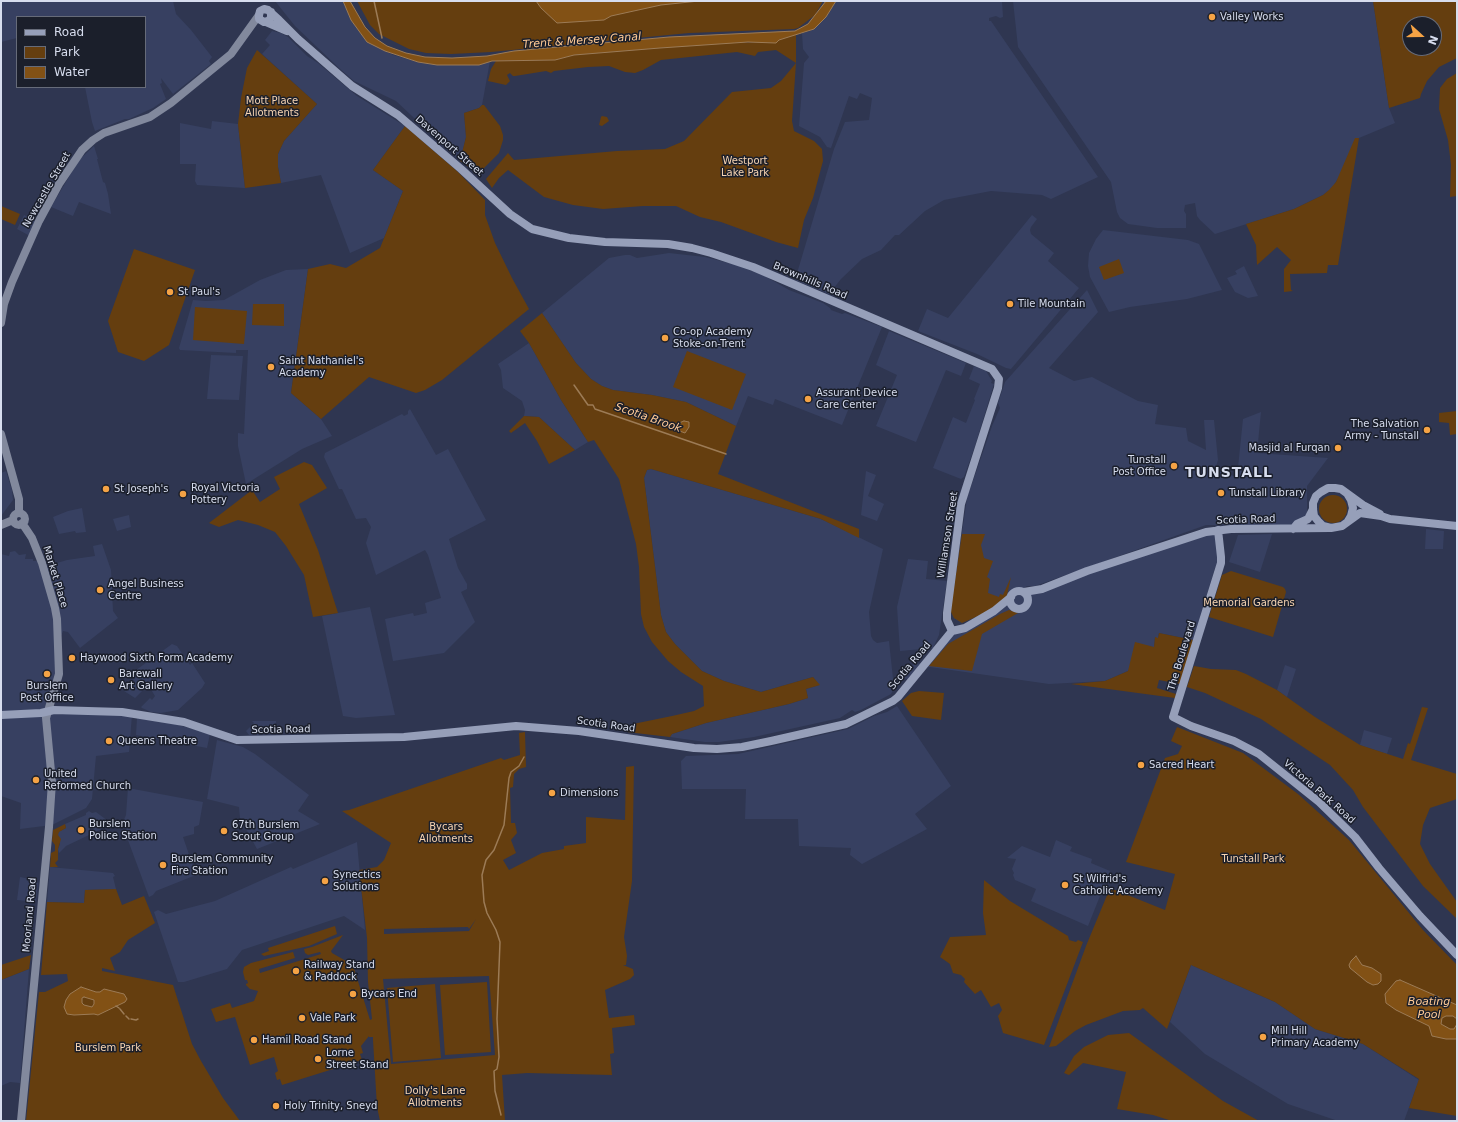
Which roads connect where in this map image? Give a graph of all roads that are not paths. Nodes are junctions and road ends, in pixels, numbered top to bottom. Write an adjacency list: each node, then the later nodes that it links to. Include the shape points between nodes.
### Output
1 (264, 1): 2 (main road)
2 (265, 15): 3 (main road, Davenport Street, via 293,34 352,86 398,115 521,223 550,234); 4 (main road, Newcastle Street, via 225,60 171,103 150,117 104,133 82,150 39,221 12,282 4,304)
3 (605, 242): 5 (main road, Brownhills Road, via 668,244 728,258 977,361)
4 (1, 323)
5 (997, 374): 25 (main road, Williamson Street, via 999,383 992,409 961,504 947,613)
6 (1, 434): 9 (main road, via 19,499)
7 (1346, 493): 8 (main road, via 1328,488 1316,496); 10 (main road); 12 (main road, via 1353,508)
8 (1313, 509): 16 (main road, via 1318,522); 17 (main road, via 1308,519)
9 (19, 513): 11 (main road, via 14,515); 13 (main road, via 24,517)
10 (1381, 516): 12 (main road, via 1360,513); 15 (main road, via 1399,521)
11 (13, 520): 13 (main road, via 17,524); 14 (main road)
12 (1346, 523): 16 (main road)
13 (22, 524): 26 (main road, Market Place, via 32,538 42,564 57,619 59,674)
14 (1, 525)
15 (1457, 526)
16 (1330, 528): 17 (main road, Scotia Road)
17 (1293, 529): 18 (main road, Scotia Road)
18 (1218, 530): 19 (main road, Scotia Road, via 1140,553); 28 (main road, The Boulevard, via 1221,563)
19 (1042, 589): 20 (main road, Scotia Road); 22 (main road, Scotia Road)
20 (1024, 592): 21 (main road, via 1017,591); 22 (main road, via 1028,597)
21 (1010, 597): 23 (main road); 24 (main road)
22 (1028, 604): 23 (main road, via 1021,609)
23 (1014, 607): 24 (main road)
24 (994, 612): 25 (main road, via 965,628)
25 (952, 631): 26 (main road, Scotia Road, via 893,701 846,724 742,747 694,748 587,732 516,726 404,737 238,740 184,722 122,712)
26 (48, 710): 27 (main road, Scotia Road, via 40,713); 30 (main road, Moorland Road, via 46,725 52,782)
27 (1, 715)
28 (1173, 717): 29 (main road, Victoria Park Road, via 1234,741 1259,754 1313,798 1355,837 1420,916)
29 (1457, 955)
30 (21, 1121)

